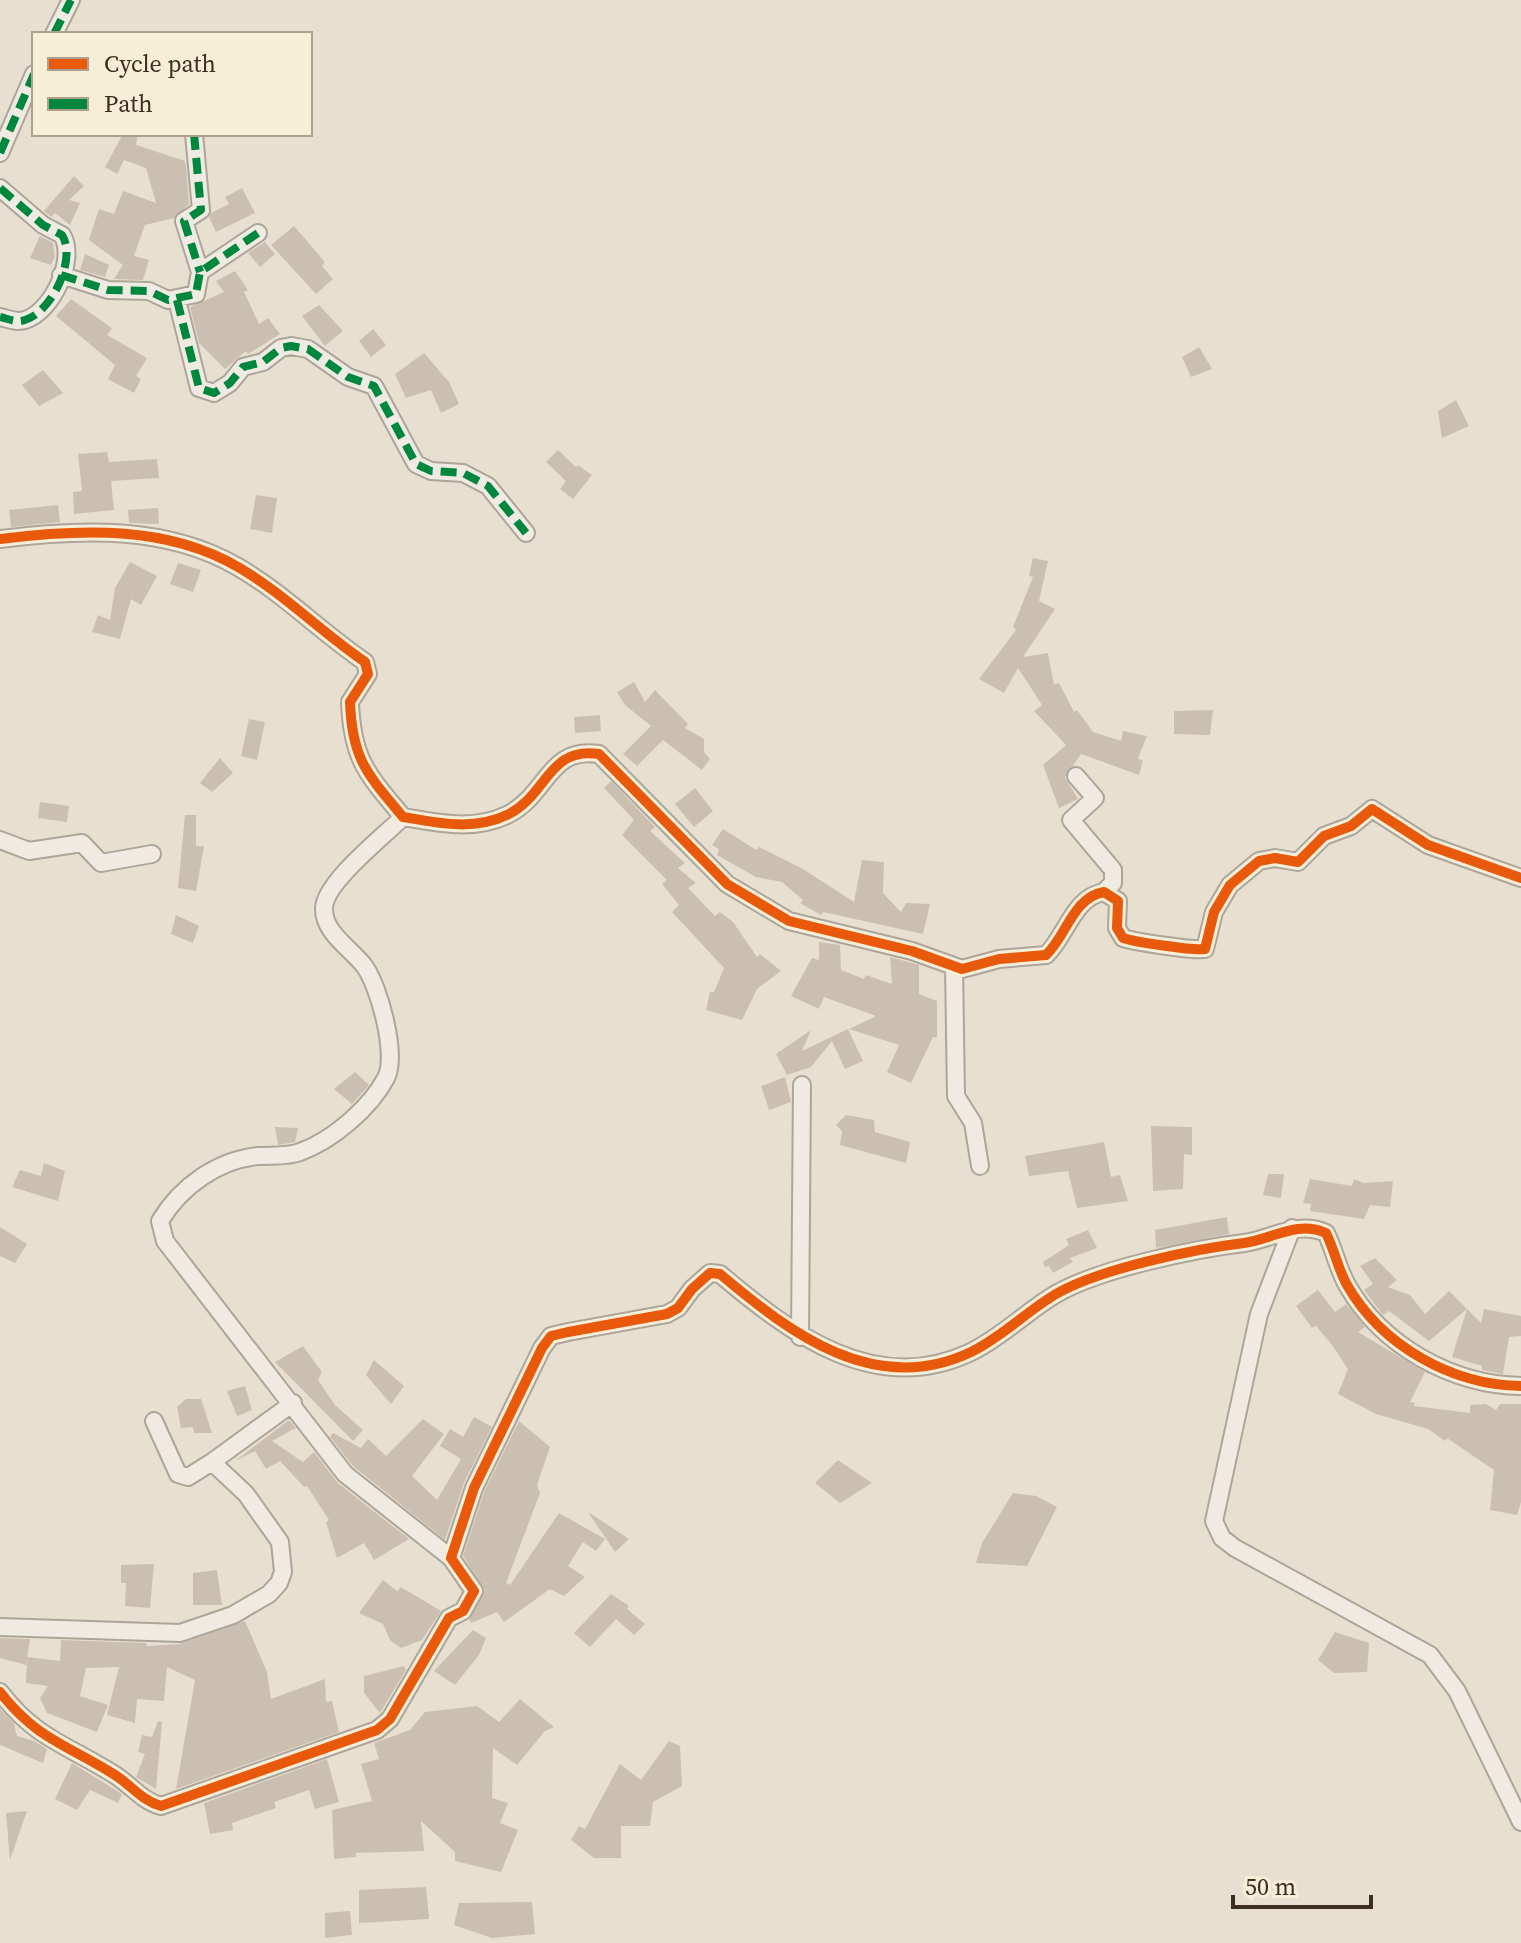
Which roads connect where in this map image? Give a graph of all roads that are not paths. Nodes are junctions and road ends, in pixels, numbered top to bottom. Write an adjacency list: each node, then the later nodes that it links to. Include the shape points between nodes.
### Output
1 (71, 0): 2 (street)
2 (55, 32)
3 (32, 79): 5 (street)
4 (194, 136): 8 (street, via 201,210 184,221)
5 (0, 153)
6 (0, 188): 9 (street, via 62,235 67,249)
7 (258, 233): 8 (street)
8 (200, 272): 10 (street, via 196,294)
9 (61, 275): 10 (street, via 108,290 149,291); 11 (street, via 29,319)
10 (177, 300): 12 (street, via 199,388 214,393 243,367 263,362 281,348 308,349 348,377 374,386 416,464 431,471 463,473 488,486)
11 (0, 317)
12 (526, 533)
13 (0, 539): 15 (street, via 140,534 185,542 240,568 365,662 368,674 350,702 358,757)
14 (1076, 776): 19 (street, via 1095,798 1071,820 1113,870 1113,883)
15 (403, 817): 20 (street, via 457,826 485,823 510,814 570,754 599,754 727,884 764,908 800,924); 26 (street, via 333,886 324,908 329,927 365,967 385,1023 388,1074 372,1101 297,1154 228,1161 198,1180 160,1221 165,1241)
16 (0, 840): 17 (street, via 29,851 82,843 101,863)
17 (152, 854)
18 (1521, 878): 19 (street, via 1428,845 1372,809 1351,826 1324,836 1298,862 1259,861 1220,900 1202,950 1123,938 1117,928 1118,901)
19 (1104, 892): 20 (street, via 1077,910 1046,955)
20 (954, 966): 22 (street, via 956,1096 973,1123)
21 (802, 1085): 24 (street)
22 (980, 1166)
23 (1292, 1228): 24 (street, via 1262,1240 1088,1279 1056,1294 968,1353 925,1365 856,1363); 25 (street, via 1326,1233 1346,1284 1403,1346 1482,1384); 32 (street, via 1259,1314 1214,1521 1222,1538 1235,1548 1430,1655 1457,1691)
24 (800, 1337): 29 (street, via 720,1274 710,1273 667,1314 551,1336 474,1488)
25 (1521, 1386)
26 (293, 1403): 28 (street); 29 (street, via 345,1474)
27 (154, 1421): 28 (street, via 178,1474 188,1477)
28 (212, 1462): 30 (street, via 246,1494 280,1542 283,1572 269,1594 233,1615 180,1633)
29 (451, 1558): 31 (street, via 474,1591 463,1611 449,1618 384,1726 193,1792 170,1805 151,1803 117,1776 40,1735)
30 (0, 1627)
31 (0, 1692)
32 (1521, 1822)

